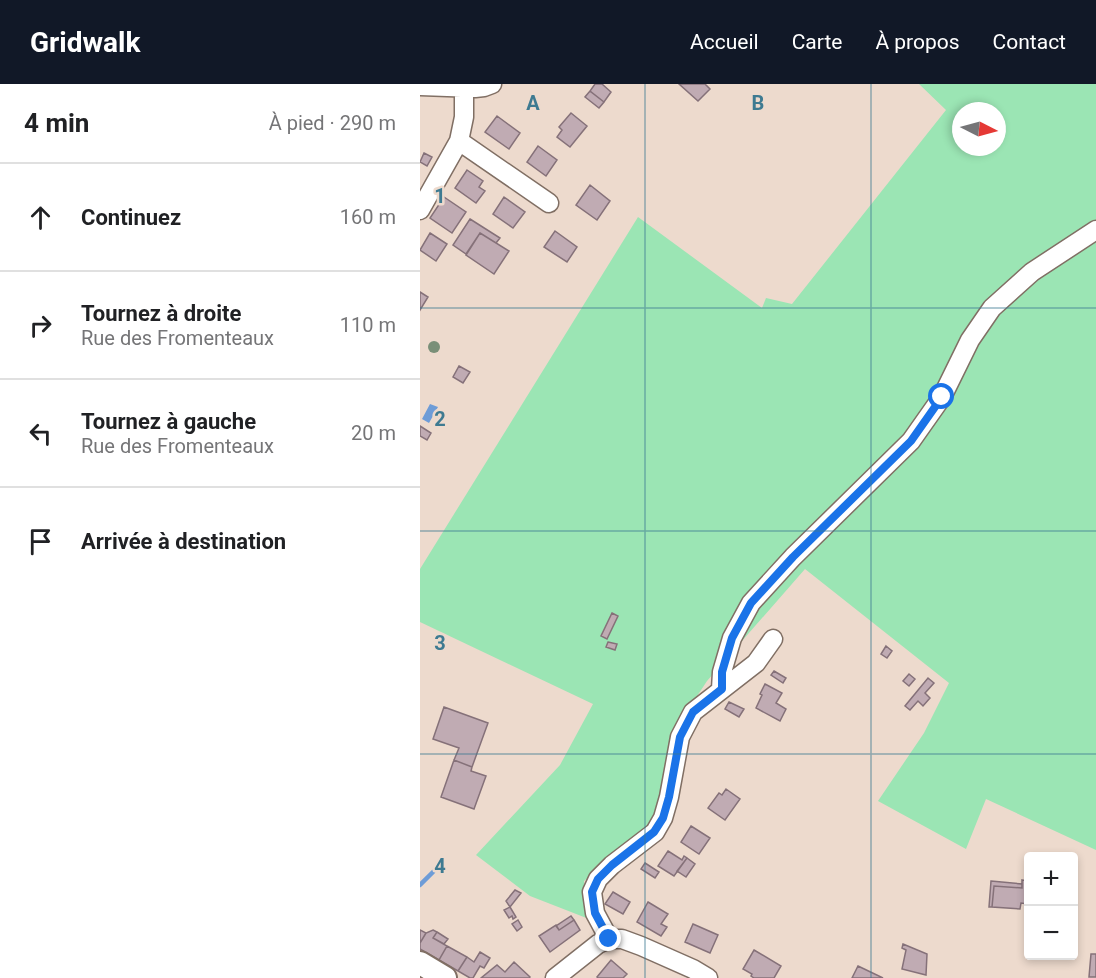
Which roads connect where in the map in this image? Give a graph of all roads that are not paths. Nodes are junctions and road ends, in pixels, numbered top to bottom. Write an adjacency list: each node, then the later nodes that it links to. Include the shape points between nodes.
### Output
1 (492, 84): 3 (street)
2 (420, 86): 3 (street)
3 (464, 87): 4 (street)
4 (459, 141): 5 (street); 6 (street)
5 (549, 202)
6 (420, 210)
7 (1096, 230): 9 (street, via 1032,273 992,308 970,340 942,397 911,441 751,603 732,638 722,672)
8 (773, 639): 9 (street, via 756,663)
9 (722, 689): 10 (street, via 693,712 680,737 663,818 654,832 598,879 592,892 595,913)
10 (609, 939): 11 (street); 12 (street, via 641,946)
11 (555, 978)
12 (708, 978)

